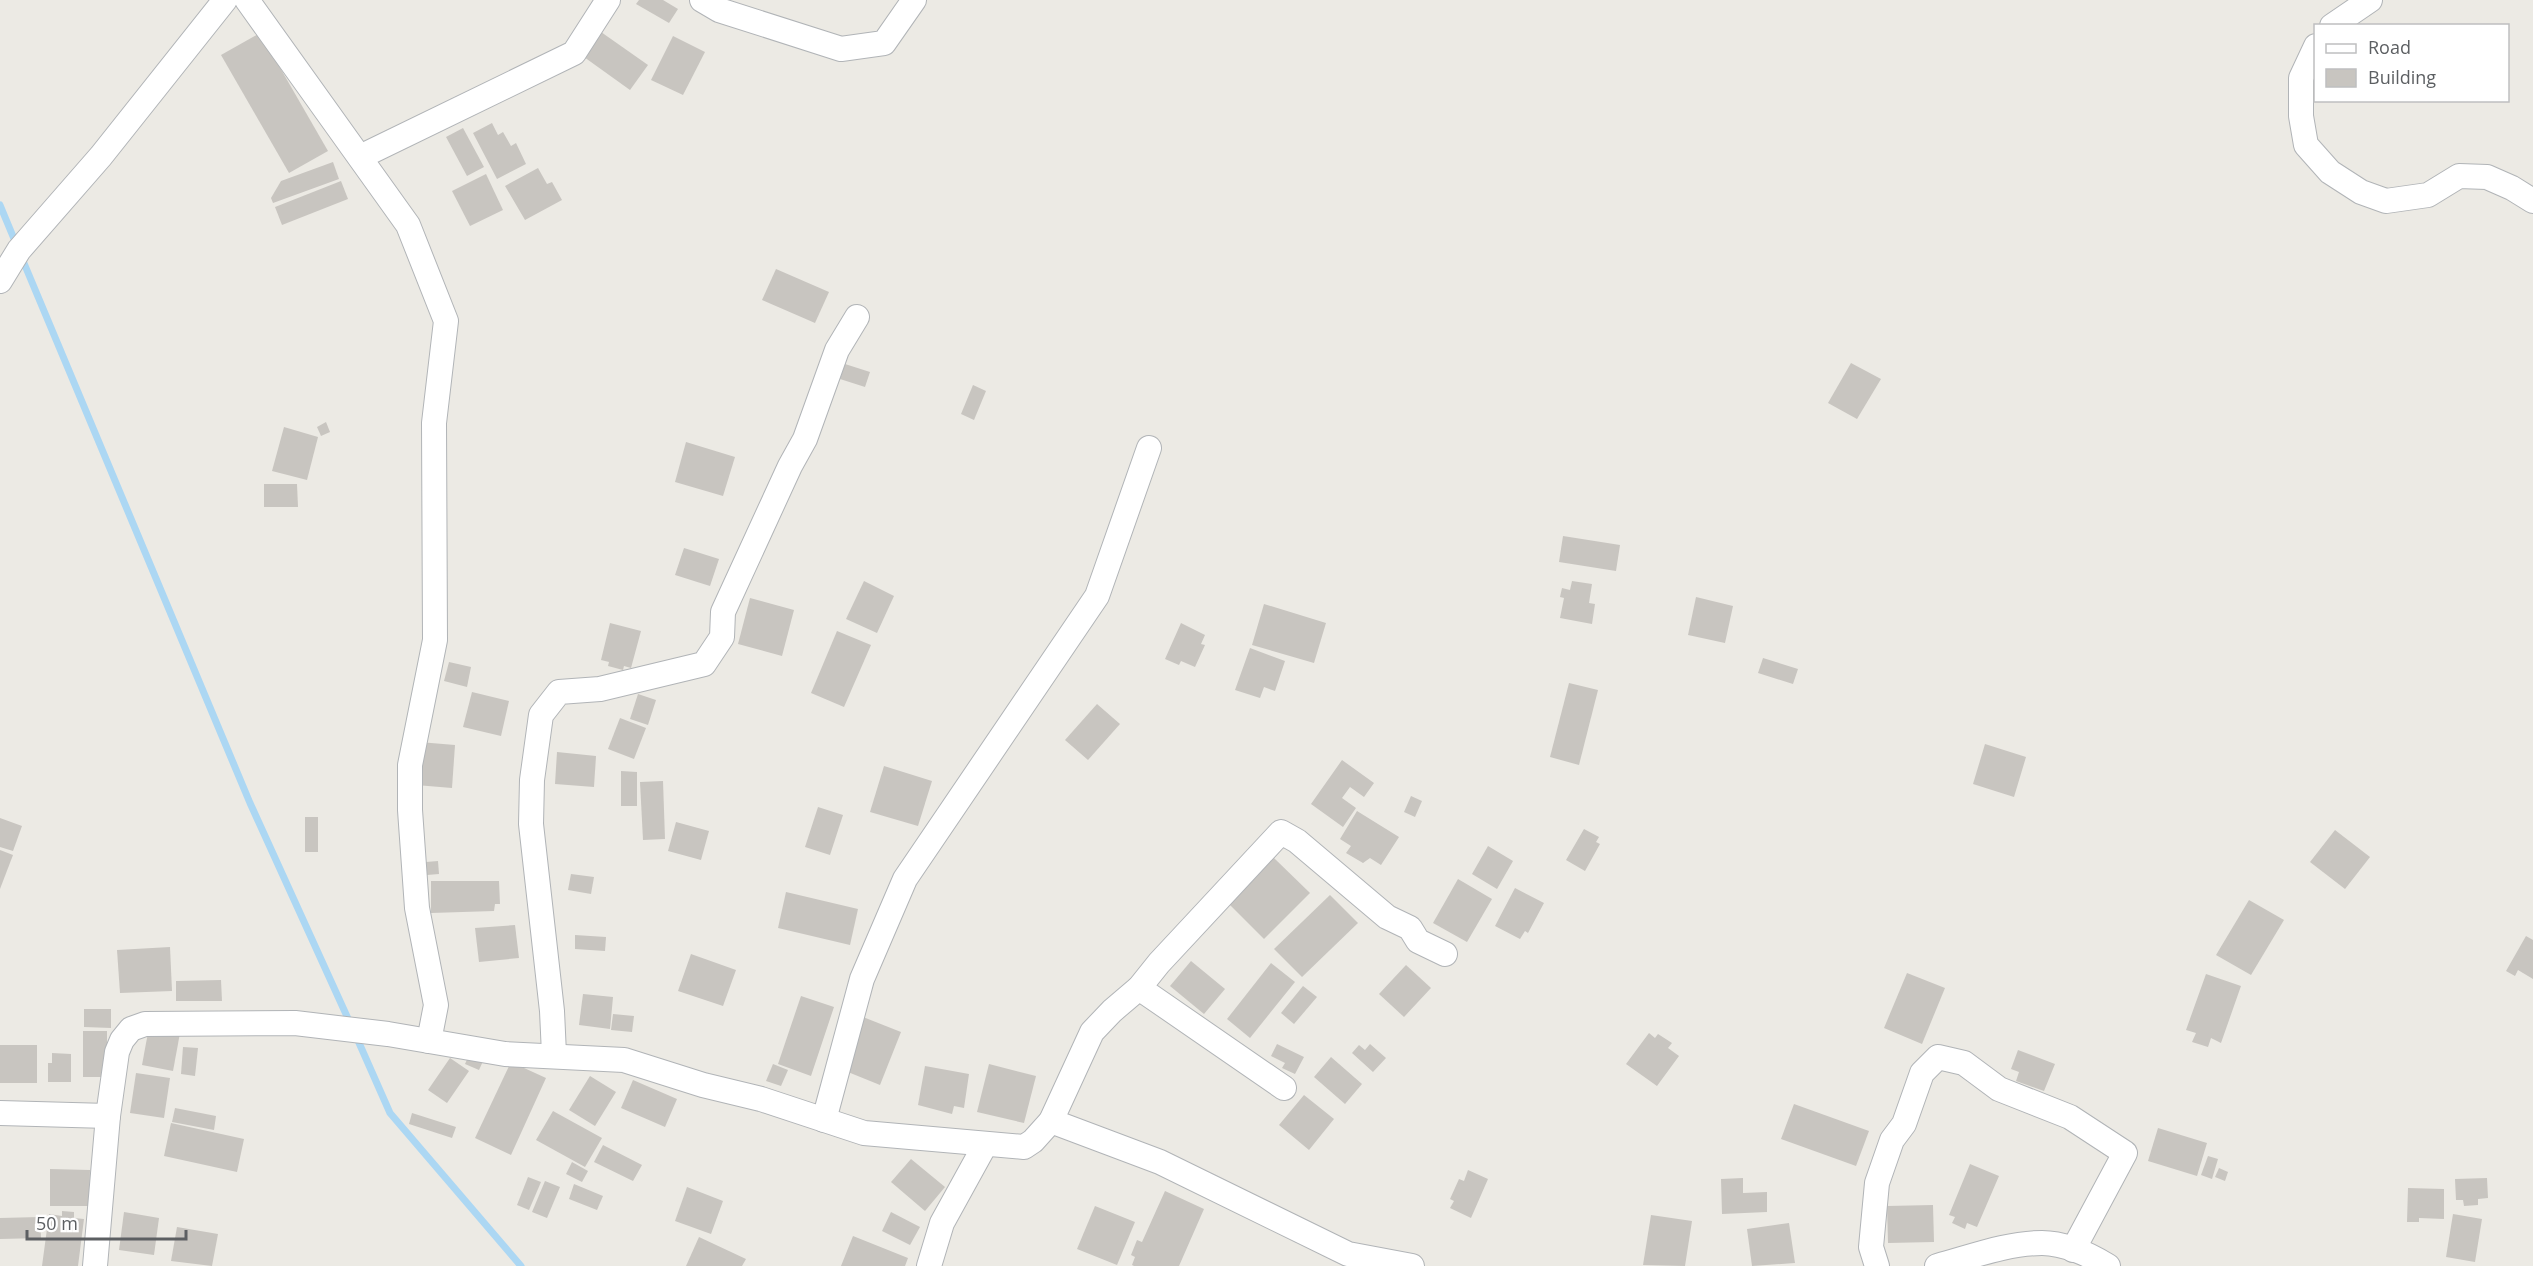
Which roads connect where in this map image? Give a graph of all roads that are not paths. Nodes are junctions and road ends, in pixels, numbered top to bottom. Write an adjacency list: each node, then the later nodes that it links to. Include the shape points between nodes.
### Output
1 (225, 0): 11 (street, via 101,156 19,250)
2 (247, 0): 9 (street)
3 (608, 0): 9 (street, via 574,53)
4 (702, 0): 5 (street, via 719,10 841,49 884,43)
5 (914, 0)
6 (2370, 0): 7 (street)
7 (2335, 24)
8 (2314, 50): 10 (street, via 2301,78 2301,116 2306,145 2330,172 2361,192 2386,201 2428,195 2458,176 2487,177)
9 (360, 157): 16 (street, via 408,225 446,321 434,423 435,640 410,776 417,908 436,1005)
10 (2533, 201)
11 (0, 281)
12 (857, 317): 17 (street, via 837,350 805,440 723,612 722,637 704,664 600,689 559,692 541,715 531,780 531,824)
13 (1149, 448): 21 (street, via 1097,597 905,879 862,979)
14 (1445, 954): 15 (street, via 1418,941 1410,928 1388,917 1281,832)
15 (1140, 988): 18 (street); 22 (street, via 1092,1032)
16 (429, 1041): 17 (street, via 505,1054); 20 (street, via 295,1023 145,1024 131,1029 117,1052)
17 (554, 1054): 21 (street, via 624,1060)
18 (1284, 1088)
19 (0, 1113): 20 (street)
20 (108, 1116): 25 (street)
21 (824, 1120): 23 (street, via 864,1133)
22 (1051, 1122): 23 (street, via 1024,1147); 27 (street, via 1160,1162 1348,1254)
23 (985, 1145): 26 (street, via 942,1223)
24 (2073, 1250): 28 (street, via 2125,1154 2070,1117 1999,1089 1964,1063 1938,1058 1922,1073 1877,1183 1871,1247); 29 (street, via 2043,1243); 30 (street)
25 (95, 1266)
26 (928, 1266)
27 (1412, 1266)
28 (1877, 1266)
29 (1937, 1266)
30 (2108, 1266)

